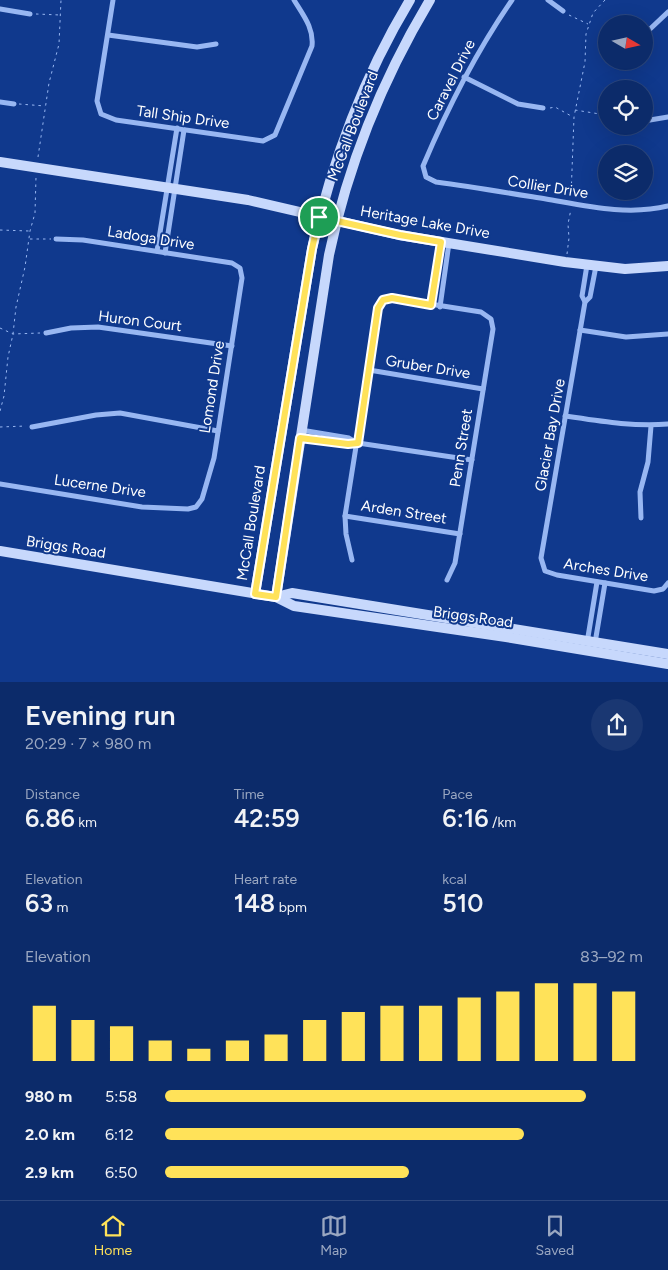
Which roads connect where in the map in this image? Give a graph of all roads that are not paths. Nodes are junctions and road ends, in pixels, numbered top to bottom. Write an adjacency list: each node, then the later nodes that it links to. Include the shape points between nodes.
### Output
1 (113, 0): 12 (street)
2 (294, 0): 21 (street, Tall Ship Drive, via 313,35 312,46 275,135 263,141)
3 (410, 0): 26 (main road, McCall Boulevard, via 360,96)
4 (430, 0): 27 (main road, McCall Boulevard, via 398,55 373,110)
5 (512, 0): 14 (street, Caravel Drive)
6 (548, 0): 8 (street)
7 (0, 9): 10 (street)
8 (563, 12)
9 (668, 12): 11 (street)
10 (30, 14)
11 (653, 26)
12 (108, 35): 13 (street, via 197,47); 20 (street, Tall Ship Drive, via 97,101 101,114 116,120)
13 (216, 44)
14 (464, 77): 17 (street, via 518,104); 23 (street, Caravel Drive, via 423,166)
15 (0, 102): 16 (street)
16 (14, 104)
17 (543, 108)
18 (668, 117): 19 (street)
19 (653, 120)
20 (177, 128): 21 (street, Tall Ship Drive); 24 (street)
21 (184, 130): 24 (street)
22 (0, 162): 24 (main road, Heritage Lake Drive)
23 (426, 177): 25 (street, Collier Drive, via 436,182 571,204 628,210)
24 (172, 188): 26 (main road, Heritage Lake Drive, via 248,200); 30 (street); 31 (street)
25 (668, 206)
26 (319, 217): 27 (main road, Heritage Lake Drive); 63 (main road, McCall Boulevard)
27 (336, 221): 29 (main road, Heritage Lake Drive); 48 (main road, McCall Boulevard)
28 (56, 239): 30 (street, Ladoga Drive)
29 (445, 242): 32 (main road, Heritage Lake Drive); 35 (street); 36 (street)
30 (157, 252): 31 (street, Ladoga Drive)
31 (165, 253): 34 (street, Ladoga Drive, via 232,263)
32 (591, 265): 33 (main road, Heritage Lake Drive, via 625,268); 37 (street, Glacier Bay Drive, via 590,297 585,302)
33 (668, 266)
34 (240, 268): 40 (street, Lomond Drive, via 242,278)
35 (431, 305): 36 (street); 41 (street, via 392,298 383,300 378,308)
36 (440, 307): 42 (street, Penn Street, via 482,312 491,319 493,329)
37 (580, 330): 39 (street, via 626,337); 43 (street, Glacier Bay Drive)
38 (46, 333): 40 (street, Huron Court, via 98,327)
39 (668, 334)
40 (232, 346): 47 (street, Lomond Drive)
41 (369, 370): 42 (street, Gruber Drive); 49 (street)
42 (483, 389): 50 (street, Penn Street)
43 (565, 416): 45 (street); 58 (street, Glacier Bay Drive, via 541,558)
44 (668, 424): 45 (street)
45 (651, 426): 54 (street, via 648,462 640,492)
46 (32, 427): 47 (street, via 96,415 120,414)
47 (218, 431): 52 (street, Lomond Drive, via 214,458 202,499)
48 (301, 434): 49 (street, via 348,444); 64 (main road, McCall Boulevard)
49 (358, 443): 50 (street); 53 (street)
50 (472, 460): 55 (street, Penn Street)
51 (0, 484): 52 (street, Lucerne Drive, via 142,507)
52 (196, 507)
53 (345, 516): 55 (street, Arden Street); 57 (street)
54 (641, 518)
55 (460, 534): 59 (street, Penn Street, via 455,562)
56 (0, 551): 63 (main road, Briggs Road)
57 (352, 560)
58 (546, 571): 60 (street, Arches Drive)
59 (447, 580)
60 (597, 582): 61 (street, Arches Drive); 65 (street)
61 (605, 583): 62 (street, Arches Drive, via 654,591 663,589); 65 (street)
62 (668, 583)
63 (255, 594): 64 (main road, Briggs Road)
64 (276, 597): 65 (main road, Briggs Road, via 292,593)
65 (590, 646): 66 (main road, Briggs Road); 67 (main road, Briggs Road)
66 (668, 654)
67 (668, 664)

